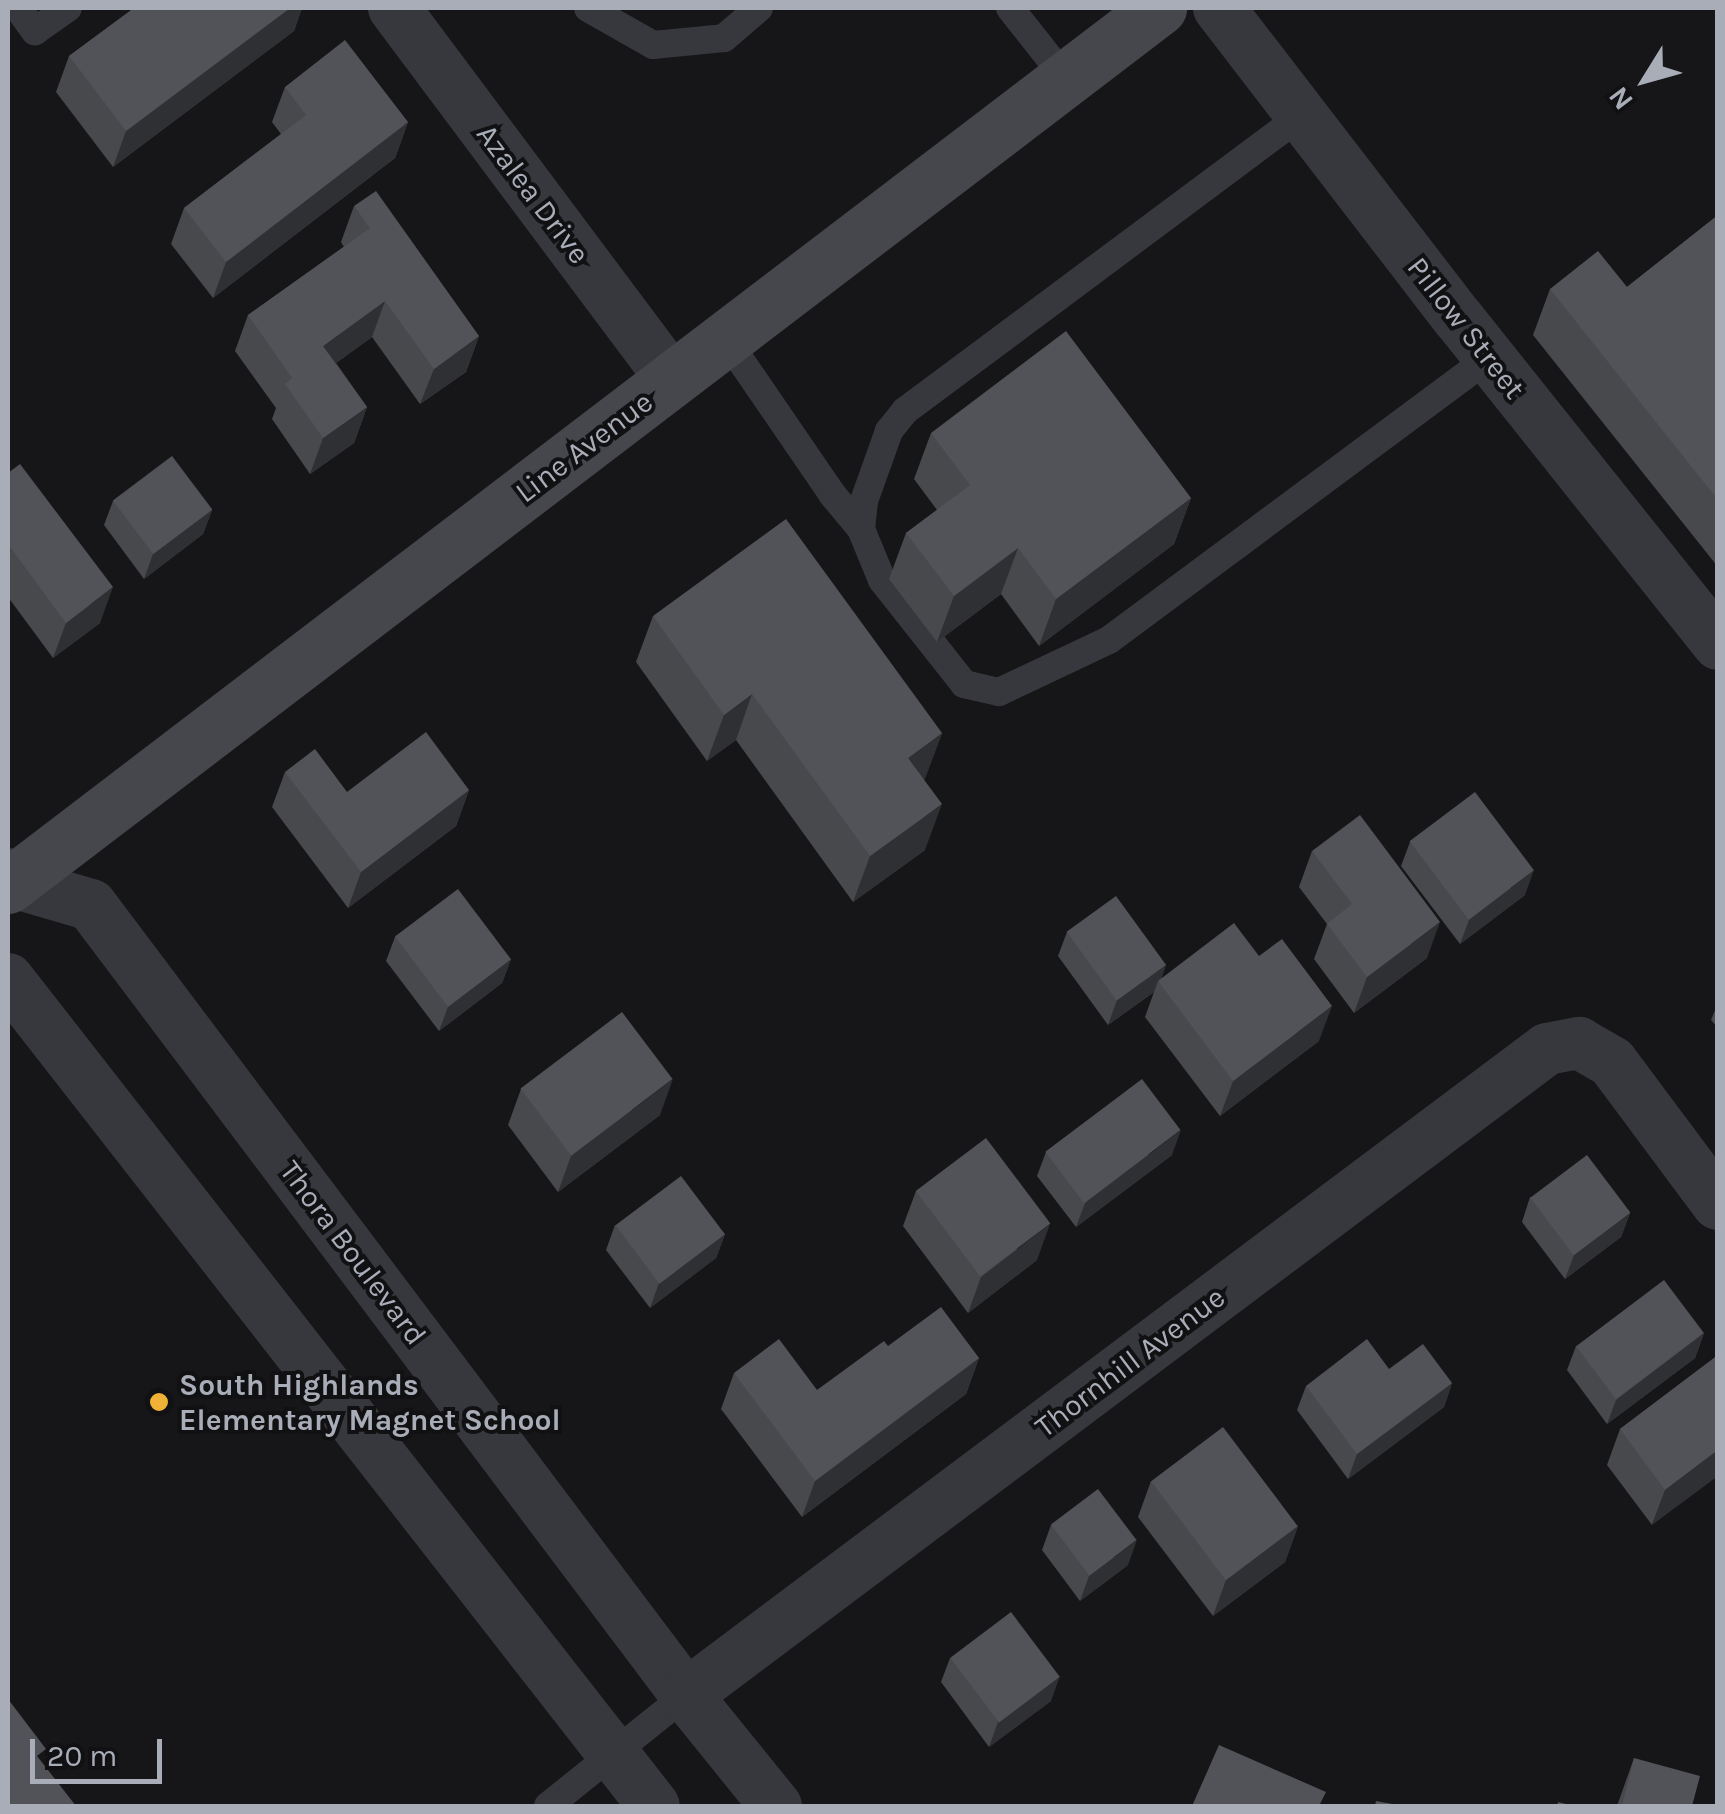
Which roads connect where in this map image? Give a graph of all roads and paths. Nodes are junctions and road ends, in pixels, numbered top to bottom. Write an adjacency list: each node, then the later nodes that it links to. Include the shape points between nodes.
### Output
1 (18, 8): 2 (lane, via 35,31)
2 (68, 8)
3 (394, 8): 13 (street, Azalea Drive)
4 (588, 8): 5 (lane, via 652,45 724,38)
5 (759, 8)
6 (1010, 8): 9 (lane)
7 (1159, 8): 9 (main road, Line Avenue)
8 (1219, 8): 10 (street, Pillow Street)
9 (1066, 79): 11 (main road, Line Avenue)
10 (1302, 115): 12 (street, Pillow Street); 14 (lane, via 905,411 877,458)
11 (726, 338): 13 (main road, Line Avenue); 14 (lane)
12 (1490, 358): 14 (lane, via 1109,640 999,692 964,684 882,580); 15 (street, Pillow Street)
13 (672, 380): 16 (main road, Line Avenue)
14 (861, 530)
15 (1718, 644)
16 (9, 891): 19 (street, Thora Boulevard, via 92,905)
17 (8, 979): 20 (street)
18 (1718, 1204): 19 (street, Thornhill Avenue, via 1612,1062 1579,1042 1547,1049)
19 (686, 1695): 20 (lane); 23 (street, Thora Boulevard)
20 (612, 1756): 21 (lane); 22 (street)
21 (548, 1806)
22 (654, 1806)
23 (776, 1806)

